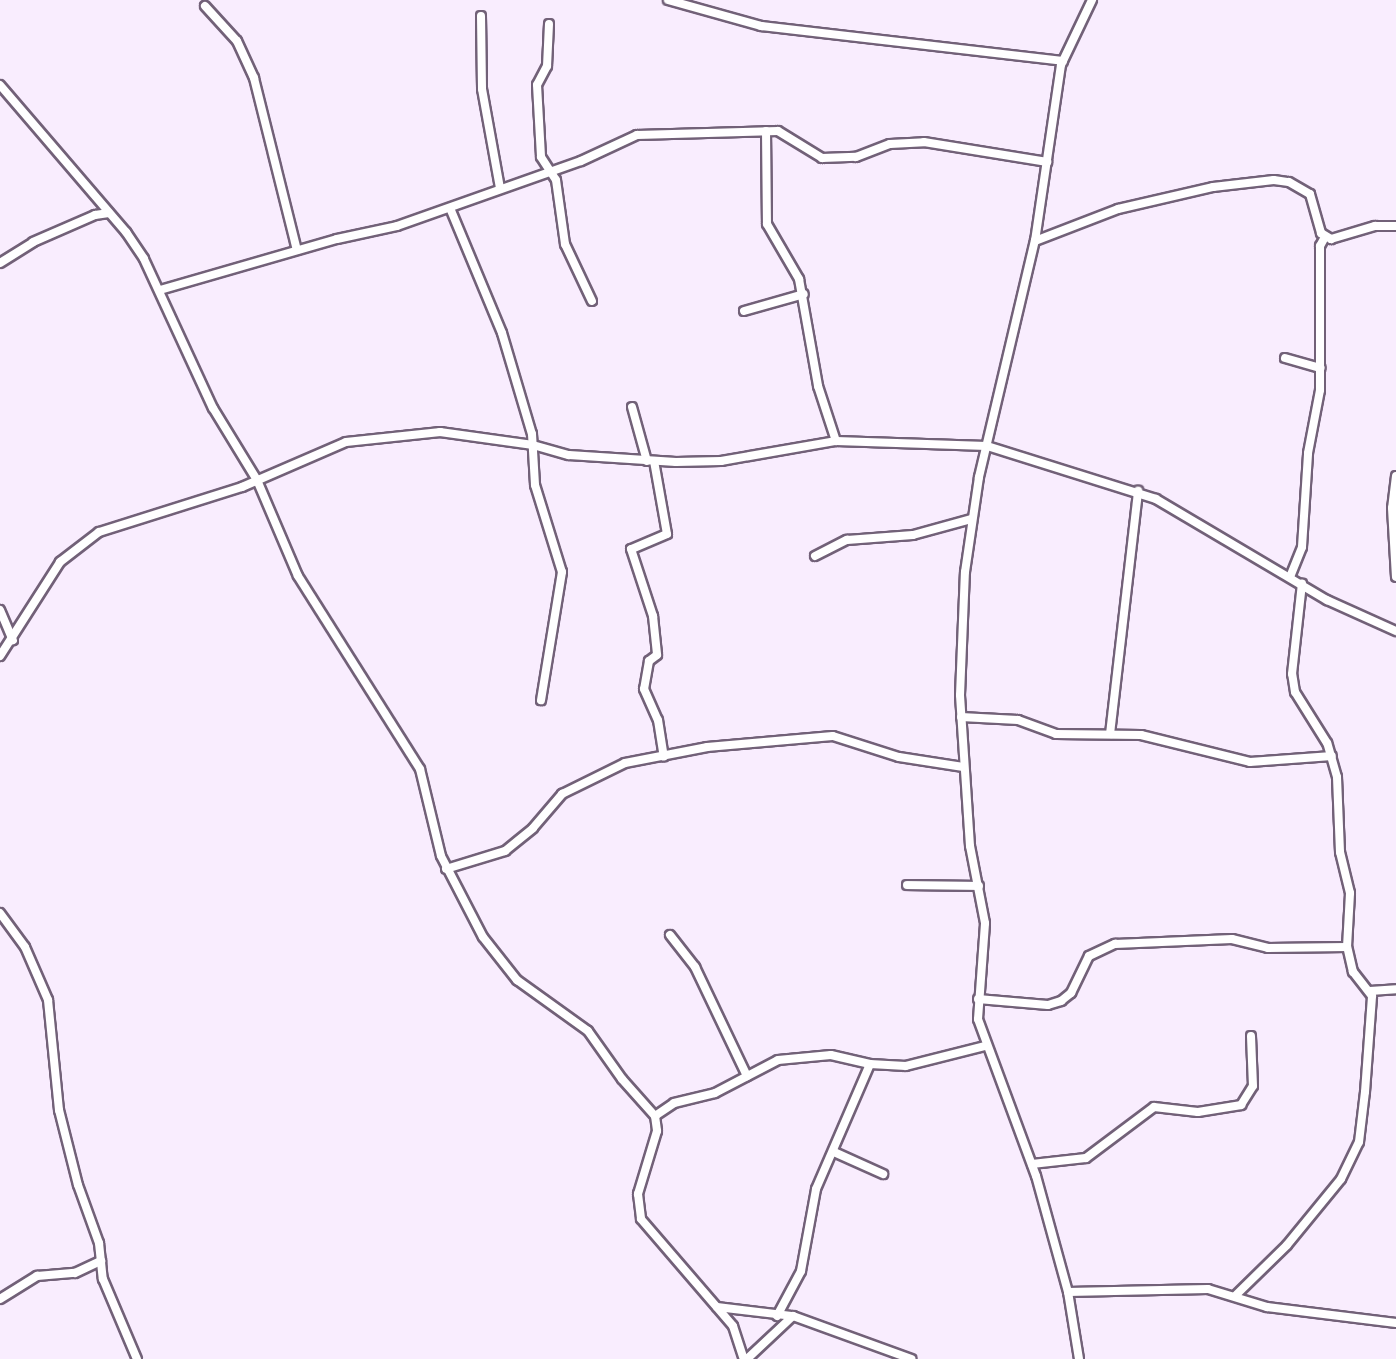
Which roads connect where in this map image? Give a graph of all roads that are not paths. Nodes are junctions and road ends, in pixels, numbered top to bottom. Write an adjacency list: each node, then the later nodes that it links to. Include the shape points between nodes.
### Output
1 (668, 0): 6 (street, via 761,26)
2 (1092, 0): 6 (street)
3 (205, 6): 17 (street, via 237,41 254,78)
4 (481, 16): 11 (street, via 482,89)
5 (549, 24): 10 (street, via 547,66 537,85 541,158)
6 (1063, 61): 9 (street)
7 (0, 85): 13 (street)
8 (766, 131): 9 (street, via 796,138 821,158 924,142); 10 (street, via 636,135); 20 (street, via 767,224 792,263)
9 (1047, 162): 16 (street)
10 (551, 172): 11 (street); 21 (street, via 565,244)
11 (500, 188): 12 (street)
12 (450, 208): 17 (street); 27 (street, via 502,333)
13 (110, 213): 18 (street, via 33,242); 19 (street)
14 (1396, 226): 15 (street, via 1375,226 1337,239)
15 (1325, 237): 16 (street, via 1310,194 1289,182 1274,180 1213,187 1131,206); 24 (street, via 1321,246)
16 (1035, 241): 28 (street)
17 (297, 250): 19 (street)
18 (0, 262)
19 (160, 290): 31 (street, via 213,408)
20 (804, 294): 22 (street); 26 (street, via 818,386)
21 (592, 301)
22 (744, 311)
23 (1285, 358): 24 (street)
24 (1321, 368): 36 (street, via 1306,467 1302,547)
25 (632, 407): 29 (street)
26 (836, 441): 28 (street); 29 (street, via 721,461)
27 (533, 445): 29 (street, via 569,455); 31 (street, via 440,432 372,437 326,447); 42 (street, via 535,485 562,572)
28 (987, 446): 32 (street); 33 (street)
29 (651, 461): 46 (street, via 667,534 631,549 653,616 657,655 649,661 644,689 658,720)
30 (1396, 477): 35 (street, via 1392,508)
31 (257, 480): 40 (street, via 85,540 60,562); 48 (street, via 298,576 425,779)
32 (1138, 492): 36 (street); 44 (street)
33 (971, 519): 34 (street, via 913,535 847,540); 43 (street)
34 (815, 556)
35 (1396, 577)
36 (1290, 578): 37 (street)
37 (1301, 584): 39 (street); 45 (street, via 1292,674 1295,692 1319,726)
38 (0, 610): 40 (street)
39 (1396, 631)
40 (13, 640): 41 (street)
41 (0, 656)
42 (541, 701)
43 (961, 717): 44 (street, via 1018,720 1056,734); 47 (street)
44 (1110, 734): 45 (street, via 1169,739 1262,764)
45 (1332, 756): 53 (street, via 1340,852 1349,893)
46 (664, 757): 47 (street, via 707,747 833,736 899,757); 48 (street, via 625,763 583,781 551,804 533,828 505,851)
47 (963, 767): 50 (street)
48 (446, 869): 61 (street, via 503,967 588,1031)
49 (907, 886): 50 (street)
50 (979, 886): 56 (street, via 985,942)
51 (0, 914): 65 (street, via 25,947 48,1000 55,1094)
52 (670, 935): 60 (street, via 695,967)
53 (1347, 947): 55 (street, via 1353,972); 56 (street, via 1268,948 1232,939 1115,944 1089,956 1071,993 1061,1001)
54 (1396, 989): 55 (street)
55 (1370, 991): 67 (street, via 1359,1142 1332,1192)
56 (978, 999): 58 (street)
57 (1251, 1036): 63 (street, via 1253,1086 1241,1105 1198,1112 1154,1107 1086,1158)
58 (985, 1046): 59 (street, via 906,1066); 63 (street)
59 (870, 1064): 60 (street, via 818,1055 768,1063); 62 (street)
60 (747, 1076): 61 (street)
61 (655, 1116): 69 (street, via 657,1131 638,1194 641,1219)
62 (834, 1152): 64 (street); 70 (street, via 816,1189 801,1271)
63 (1032, 1164): 66 (street)
64 (883, 1174)
65 (101, 1261): 68 (street, via 75,1273 37,1276); 73 (street, via 103,1279)
66 (1068, 1292): 67 (street, via 1208,1289); 76 (street)
67 (1236, 1295): 72 (street, via 1267,1307)
68 (0, 1299)
69 (717, 1307): 70 (street); 74 (street, via 739,1338)
70 (777, 1316): 71 (street)
71 (793, 1316): 74 (street); 75 (street)
72 (1396, 1323)
73 (137, 1359)
74 (745, 1359)
75 (908, 1359)
76 (1079, 1359)

